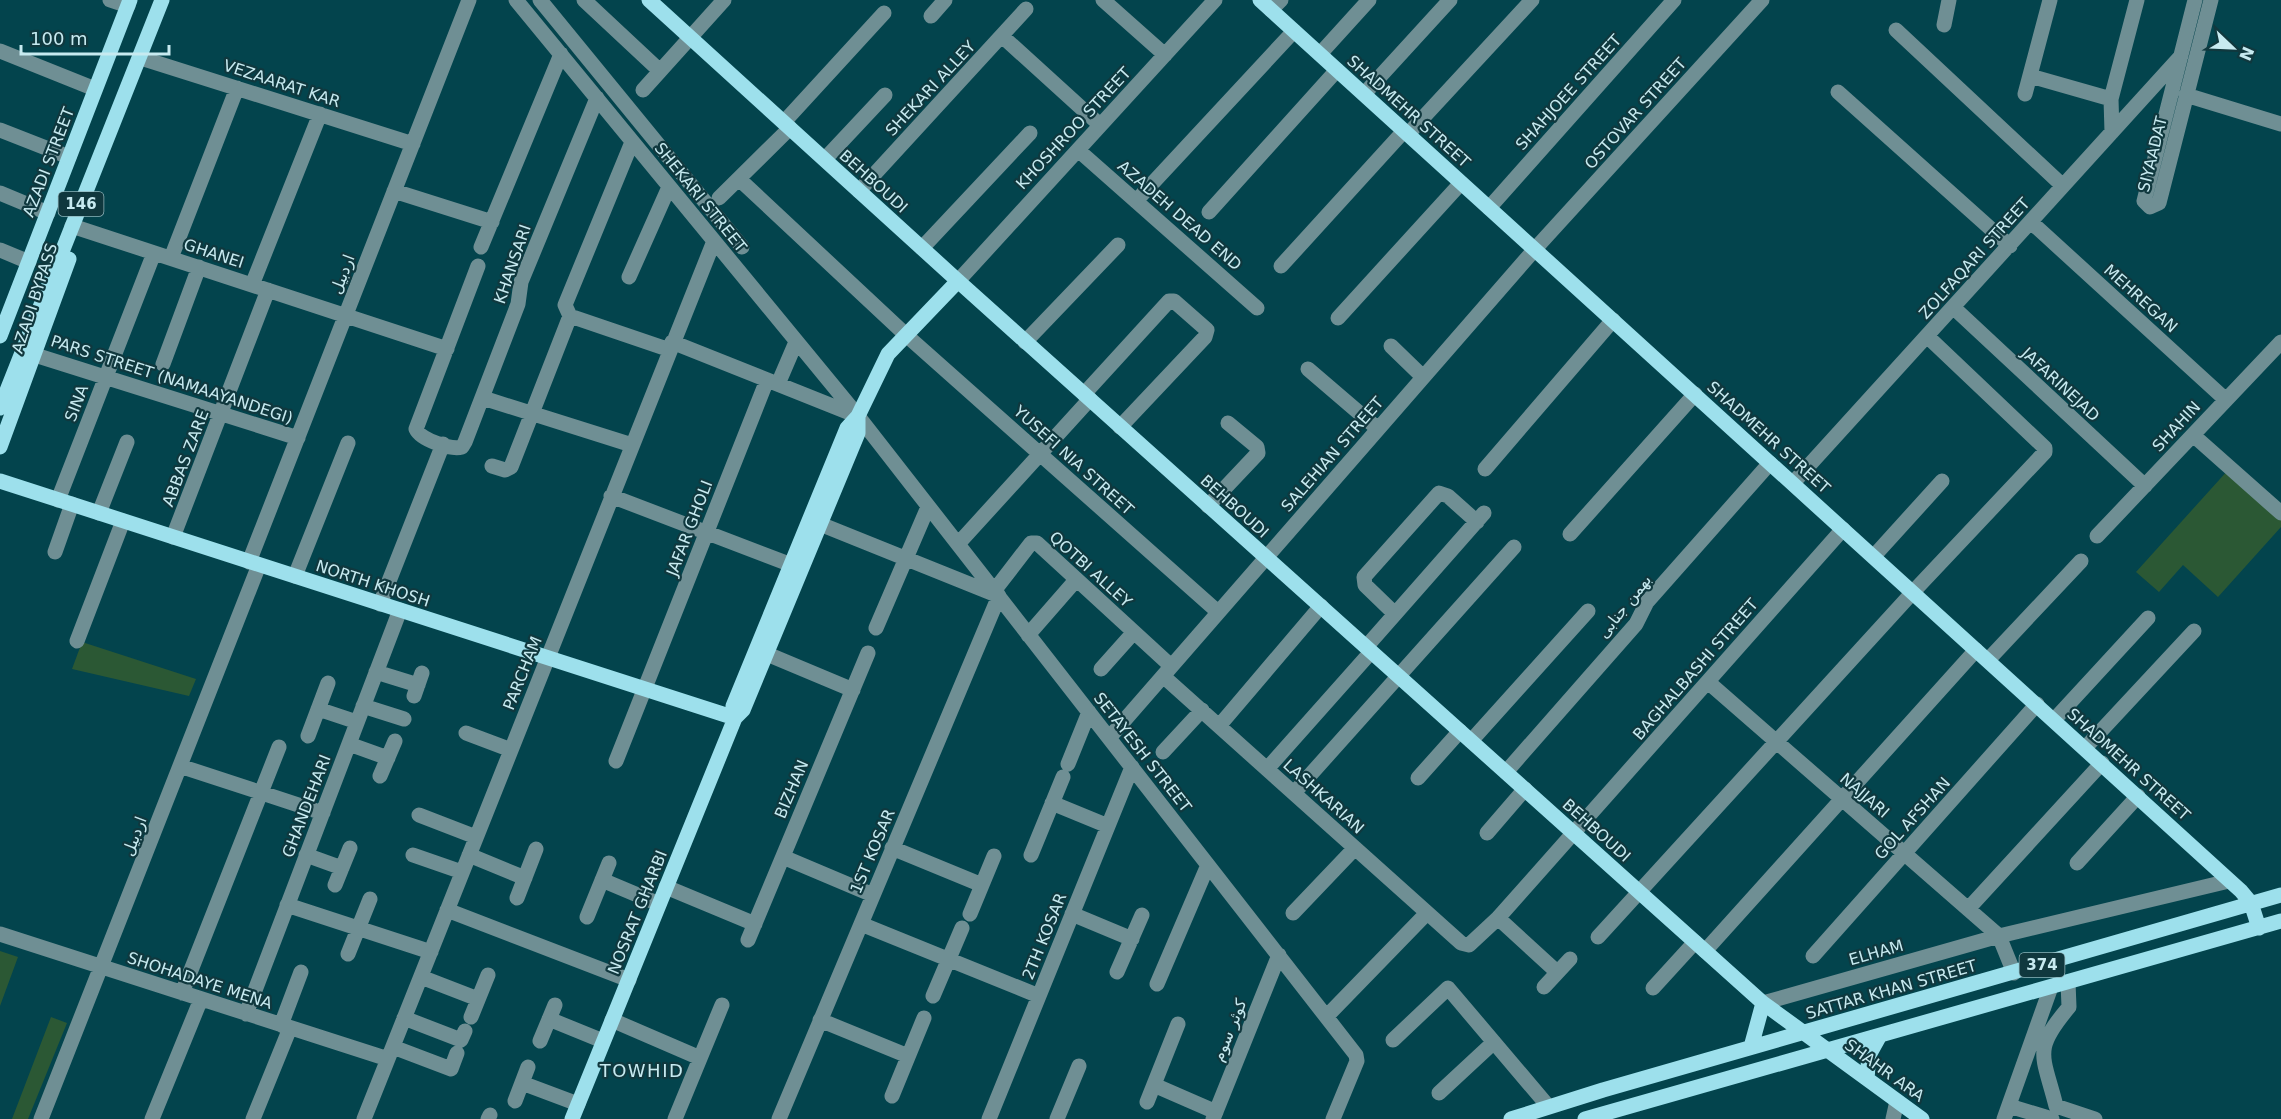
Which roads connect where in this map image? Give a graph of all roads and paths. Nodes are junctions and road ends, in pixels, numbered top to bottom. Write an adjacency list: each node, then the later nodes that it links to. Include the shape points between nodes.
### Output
1 (110, 0): 22 (street)
2 (162, 0): 36 (main road, 146)
3 (469, 0): 60 (street, اردبیل)
4 (516, 0): 33 (street, SHEKARI STREET)
5 (540, 0): 83 (street)
6 (584, 0): 38 (street)
7 (724, 0): 31 (street)
8 (945, 0): 26 (street)
9 (1103, 0): 35 (street)
10 (1215, 0): 35 (street, KHOSHROO STREET)
11 (1369, 0): 34 (street)
12 (1450, 0): 45 (street)
13 (1532, 0): 56 (street)
14 (1674, 0): 73 (street, SHAHJOEE STREET)
15 (1762, 0): 85 (street, OSTOVAR STREET)
16 (1949, 0): 27 (street)
17 (2050, 0): 40 (street)
18 (2137, 0): 50 (street)
19 (2195, 0): 39 (street, ZOLFAQARI STREET, via 2181,56)
20 (2211, 0): 48 (street, SIYAADAT)
21 (655, 2): 31 (main road, BEHBOUDI)
22 (129, 3): 42 (main road, AZADI STREET / 146)
23 (1271, 3): 29 (main road, SHADMEHR STREET)
24 (1026, 9): 30 (street, SHEKARI ALLEY)
25 (884, 13): 53 (street)
26 (931, 16)
27 (1944, 25)
28 (1896, 30): 66 (street)
29 (1294, 31): 34 (main road, SHADMEHR STREET); 72 (street)
30 (1002, 36): 54 (street); 69 (street, SHEKARI ALLEY)
31 (691, 37): 38 (street); 53 (main road, BEHBOUDI)
32 (0, 51): 42 (street)
33 (561, 54): 49 (street, SHEKARI STREET); 76 (street)
34 (1320, 54): 37 (main road, SHADMEHR STREET)
35 (1165, 55): 54 (street, KHOSHROO STREET)
36 (141, 57): 41 (street, VEZAARAT KAR); 78 (main road, 146)
37 (1337, 70): 45 (main road, SHADMEHR STREET); 74 (street)
38 (660, 71): 43 (street)
39 (2171, 74): 48 (street, SIYAADAT, via 2144,201 2150,207 2159,203); 57 (street, ZOLFAQARI STREET)
40 (2030, 76): 46 (street); 50 (street)
41 (237, 88): 51 (street, VEZAARAT KAR); 88 (street)
42 (95, 89): 62 (main road, AZADI STREET / 146)
43 (643, 90)
44 (1838, 92): 81 (street)
45 (1364, 94): 56 (main road, SHADMEHR STREET)
46 (2025, 94)
47 (885, 95): 63 (street)
48 (2186, 95): 52 (street)
49 (597, 99): 59 (street, SHEKARI STREET); 121 (street, KHANSARI, via 522,282 518,304)
50 (2111, 99): 57 (street)
51 (320, 114): 60 (street, VEZAARAT KAR); 95 (street)
52 (2281, 124)
53 (787, 125): 63 (main road, BEHBOUDI); 64 (street)
54 (1100, 125): 61 (street, KHOSHROO STREET)
55 (0, 130): 62 (street)
56 (1406, 132): 65 (main road, SHADMEHR STREET); 90 (street)
57 (2112, 132): 66 (street, ZOLFAQARI STREET)
58 (1030, 133): 84 (street)
59 (632, 142): 67 (street, SHEKARI STREET); 101 (street, via 565,305)
60 (413, 144): 68 (street, اردبیل)
61 (1078, 150): 72 (street, AZADEH DEAD END); 94 (street, KHOSHROO STREET)
62 (69, 157): 75 (main road, AZADI STREET / 146)
63 (825, 159): 69 (main road, BEHBOUDI)
64 (739, 179): 71 (street); 104 (street, YUSEFI NIA STREET)
65 (1461, 183): 73 (main road, SHADMEHR STREET); 102 (street)
66 (2063, 186): 77 (street, ZOLFAQARI STREET)
67 (669, 187): 79 (street, SHEKARI STREET); 93 (street)
68 (394, 191): 76 (street); 100 (street, اردبیل)
69 (859, 191): 84 (main road, BEHBOUDI)
70 (0, 193): 75 (street)
71 (719, 198)
72 (1136, 201): 97 (street, AZADEH DEAD END)
73 (1489, 208): 85 (main road, SHADMEHR STREET)
74 (1209, 212)
75 (48, 213): 91 (main road, AZADI STREET / 146)
76 (492, 222): 82 (street)
77 (2031, 222): 81 (street, ZOLFAQARI STREET); 122 (street, MEHREGAN)
78 (72, 226): 87 (street, GHANEI); 113 (main road, AZADI BYPASS, via 70,255); 123 (main road, 146)
79 (714, 241): 107 (street, SHEKARI STREET); 110 (street, PARCHAM)
80 (1118, 244): 108 (street)
81 (2010, 246): 98 (street, ZOLFAQARI STREET)
82 (481, 247)
83 (742, 247)
84 (922, 248): 94 (main road, BEHBOUDI)
85 (1535, 249): 103 (main road, SHADMEHR STREET); 117 (street, SALEHIAN STREET)
86 (0, 250): 91 (street)
87 (154, 252): 88 (street, GHANEI); 116 (street, SINA)
88 (171, 258): 92 (street, GHANEI)
89 (478, 266): 112 (street)
90 (1281, 266)
91 (27, 267): 99 (main road, AZADI BYPASS); 105 (main road, AZADI STREET / 146)
92 (199, 267): 95 (street, GHANEI); 114 (street)
93 (630, 277)
94 (958, 281): 104 (main road, NOSRAT GHARBI); 108 (main road, BEHBOUDI)
95 (252, 285): 96 (street, GHANEI)
96 (268, 290): 100 (street, GHANEI); 125 (street, ABBAS ZARE)
97 (1257, 308)
98 (1954, 308): 106 (street, ZOLFAQARI STREET); 144 (street, JAFARINEJAD)
99 (0, 311)
100 (346, 315): 112 (street, GHANEI); 131 (street, اردبیل)
101 (570, 316): 110 (street); 124 (street)
102 (1338, 318)
103 (1613, 320): 119 (main road, SHADMEHR STREET); 140 (street)
104 (906, 335): 126 (main road, NOSRAT GHARBI, via 883,361); 137 (street, YUSEFI NIA STREET)
105 (0, 336)
106 (1928, 337): 143 (street, ZOLFAQARI STREET); 169 (street, via 2045,450)
107 (796, 342): 118 (street, JAFAR GHOLI); 126 (street, SHEKARI STREET)
108 (1025, 342): 120 (main road, BEHBOUDI)
109 (2281, 342): 122 (street, SHAHIN)
110 (671, 346): 118 (street); 135 (street, PARCHAM)
111 (1391, 346): 117 (street)
112 (447, 348): 134 (street, via 416,427 420,435)
113 (35, 355): 116 (street, PARS STREET (NAMAAYANDEGI)); 136 (main road, AZADI BYPASS)
114 (163, 364)
115 (1308, 369): 129 (street)
116 (105, 377): 125 (street, PARS STREET (NAMAAYANDEGI)); 146 (street, SINA)
117 (1423, 377): 129 (street, SALEHIAN STREET)
118 (772, 382): 126 (street); 154 (street, JAFAR GHOLI)
119 (1695, 394): 138 (main road, SHADMEHR STREET); 155 (street)
120 (1087, 397): 128 (main road, BEHBOUDI); 128 (street, via 1168,301 1174,301 1207,330); 137 (street)
121 (483, 398): 124 (street); 134 (street, KHANSARI, via 461,448)
122 (2226, 400): 130 (street, SHAHIN)
123 (0, 408)
124 (532, 412): 135 (street); 139 (street, via 511,468)
125 (221, 414): 131 (street, PARS STREET (NAMAAYANDEGI)); 157 (street, ABBAS ZARE)
126 (858, 417): 148 (street, SETAYESH STREET); 152 (main road, NOSRAT GHARBI, via 858,433); 166 (main road, NOSRAT GHARBI, via 847,428)
127 (1228, 423): 147 (street, via 1257,447 1258,453)
128 (1120, 427): 147 (main road, BEHBOUDI)
129 (1378, 429): 162 (street, SALEHIAN STREET)
130 (2193, 435): 144 (street, SHAHIN); 150 (street)
131 (298, 438): 165 (street, اردبیل)
132 (127, 442): 149 (street)
133 (348, 443): 167 (street)
134 (443, 444): 171 (street)
135 (632, 445): 145 (street, PARCHAM)
136 (0, 447)
137 (1040, 454): 158 (street); 175 (street, YUSEFI NIA STREET)
138 (1770, 463): 143 (main road, SHADMEHR STREET); 224 (street, بهمن جنابی, via 1647,602 1636,624)
139 (492, 466)
140 (1485, 469)
141 (0, 481): 146 (main road, NORTH KHOSH)
142 (1942, 481): 161 (street)
143 (1793, 483): 153 (main road, SHADMEHR STREET)
144 (2145, 486): 156 (street, SHAHIN)
145 (611, 496): 154 (street); 187 (street, PARCHAM)
146 (65, 502): 149 (main road, NORTH KHOSH); 160 (street, SINA)
147 (1208, 506): 162 (main road, BEHBOUDI)
148 (928, 507): 158 (street, SETAYESH STREET); 163 (street)
149 (99, 513): 151 (main road, NORTH KHOSH)
150 (2281, 513)
151 (123, 521): 157 (main road, NORTH KHOSH); 182 (street)
152 (820, 524): 163 (street); 185 (main road, NOSRAT GHARBI)
153 (1843, 529): 161 (main road, SHADMEHR STREET); 192 (street, BAGHALBASHI STREET)
154 (707, 532): 166 (street); 195 (street, JAFAR GHOLI)
155 (1570, 534)
156 (2097, 536)
157 (173, 537): 165 (main road, NORTH KHOSH)
158 (958, 544): 170 (street, SETAYESH STREET)
159 (1514, 547): 191 (street)
160 (55, 552)
161 (1874, 556): 169 (main road, SHADMEHR STREET)
162 (1266, 557): 172 (main road, BEHBOUDI); 175 (street, SALEHIAN STREET)
163 (904, 559): 170 (street); 178 (street)
164 (2081, 561): 186 (street)
165 (254, 563): 167 (main road, NORTH KHOSH); 221 (street, اردبیل)
166 (789, 564): 202 (main road, NOSRAT GHARBI, via 733,706)
167 (295, 576): 171 (main road, NORTH KHOSH)
168 (1076, 580): 170 (street, QOTBI ALLEY, via 1034,542); 180 (street, QOTBI ALLEY); 181 (street)
169 (1912, 592): 186 (main road, SHADMEHR STREET); 212 (street)
170 (996, 594): 181 (street, SETAYESH STREET); 240 (street, 1ST KOSAR)
171 (380, 604): 173 (main road, NORTH KHOSH)
172 (1321, 606): 183 (main road, BEHBOUDI); 206 (street)
173 (400, 610): 187 (main road, NORTH KHOSH); 190 (street, GHANDEHARI)
174 (1588, 611): 209 (street)
175 (1218, 612): 189 (street, SALEHIAN STREET)
176 (1395, 614): 176 (street, via 1480,517 1448,496 1438,493 1364,577 1365,585); 183 (street)
177 (2148, 618): 204 (street)
178 (876, 627)
179 (2194, 631): 215 (street)
180 (1134, 632): 188 (street); 189 (street, QOTBI ALLEY)
181 (1028, 635): 201 (street, SETAYESH STREET)
182 (77, 641)
183 (1369, 649): 191 (main road, BEHBOUDI); 223 (street)
184 (868, 653): 196 (street, BIZHAN)
185 (767, 654): 196 (street); 202 (main road, NOSRAT GHARBI, via 743,710)
186 (1982, 655): 197 (main road, SHADMEHR STREET); 231 (street)
187 (547, 658): 195 (main road, NORTH KHOSH); 216 (street, PARCHAM)
188 (1101, 669)
189 (1167, 671): 200 (street, LASHKARIAN); 210 (street, SALEHIAN STREET)
190 (376, 672): 194 (street); 198 (street, GHANDEHARI)
191 (1398, 676): 209 (main road, BEHBOUDI); 229 (street)
192 (1708, 682): 212 (street, NAJJARI); 237 (street, BAGHALBASHI STREET)
193 (328, 683): 199 (street)
194 (418, 685)
195 (645, 689): 202 (main road, NORTH KHOSH); 219 (street, JAFAR GHOLI)
196 (853, 690): 249 (street, BIZHAN)
197 (2037, 704): 204 (main road, SHADMEHR STREET); 243 (street, GOL AFSHAN)
198 (363, 706): 203 (street); 205 (street, GHANDEHARI)
199 (318, 709): 205 (street); 208 (street)
200 (1202, 710): 206 (street, LASHKARIAN); 217 (street)
201 (1089, 712): 210 (street, SETAYESH STREET); 232 (street)
202 (735, 718): 260 (main road, NOSRAT GHARBI)
203 (404, 719)
204 (2054, 720): 215 (main road, SHADMEHR STREET)
205 (357, 722): 213 (street, GHANDEHARI)
206 (1219, 726): 223 (street, LASHKARIAN)
207 (466, 733): 216 (street)
208 (308, 736)
209 (1465, 736): 224 (main road, BEHBOUDI); 226 (street)
210 (1109, 738): 222 (street, SETAYESH STREET)
211 (395, 741): 218 (street)
212 (1777, 742): 231 (street, NAJJARI); 261 (street)
213 (349, 744): 218 (street); 233 (street, GHANDEHARI)
214 (279, 747): 228 (street)
215 (2085, 748): 220 (main road, SHADMEHR STREET)
216 (511, 750): 238 (street, PARCHAM)
217 (1163, 752)
218 (388, 758): 225 (street)
219 (616, 761)
220 (2102, 764): 230 (main road, SHADMEHR STREET); 269 (street)
221 (180, 766): 228 (street); 297 (street, اردبیل)
222 (1132, 767): 235 (street, 2TH KOSAR); 252 (street, SETAYESH STREET)
223 (1267, 769): 229 (street, LASHKARIAN)
224 (1506, 772): 227 (main road, BEHBOUDI)
225 (380, 776)
226 (1418, 778)
227 (1525, 789): 236 (street); 237 (main road, BEHBOUDI)
228 (261, 793): 233 (street); 310 (street)
229 (1294, 793): 241 (street, LASHKARIAN)
230 (2138, 796): 251 (street); 257 (main road, SHADMEHR STREET)
231 (1842, 799): 243 (street, NAJJARI); 290 (street)
232 (1052, 803): 235 (street); 247 (street)
233 (323, 813): 244 (street, GHANDEHARI)
234 (418, 816): 238 (street)
235 (1108, 826): 274 (street, 2TH KOSAR)
236 (1487, 833)
237 (1574, 833): 261 (main road, BEHBOUDI); 277 (street, BAGHALBASHI STREET)
238 (476, 837): 246 (street, PARCHAM)
239 (350, 848): 253 (street)
240 (892, 848): 259 (street); 262 (street, 1ST KOSAR)
241 (1355, 848): 271 (street, LASHKARIAN); 272 (street)
242 (536, 849): 255 (street)
243 (1904, 854): 269 (street, NAJJARI); 294 (street, GOL AFSHAN)
244 (306, 855): 253 (street); 268 (street, GHANDEHARI)
245 (413, 855): 254 (street)
246 (469, 855): 254 (street, PARCHAM); 255 (street)
247 (1031, 855)
248 (994, 856): 259 (street)
249 (783, 857): 262 (street); 279 (street, BIZHAN)
250 (609, 863): 256 (street)
251 (2077, 863)
252 (1208, 865): 293 (street, SETAYESH STREET); 306 (street)
253 (342, 868): 258 (street)
254 (462, 872): 270 (street, PARCHAM)
255 (525, 878): 264 (street)
256 (602, 880): 267 (street); 276 (street)
257 (2229, 881): 266 (main road, SHADMEHR STREET); 285 (street, ELHAM)
258 (335, 885)
259 (982, 885): 273 (street)
260 (666, 887): 267 (main road, NOSRAT GHARBI); 279 (street)
261 (1639, 891): 286 (street); 290 (main road, BEHBOUDI)
262 (873, 895): 280 (street, 1ST KOSAR)
263 (2281, 895): 266 (main road, SATTAR KHAN STREET / 374)
264 (517, 898)
265 (370, 899): 281 (street)
266 (2252, 903): 283 (main road); 301 (main road, SATTAR KHAN STREET / 374)
267 (659, 904): 304 (main road, NOSRAT GHARBI)
268 (287, 905): 281 (street); 317 (street, GHANDEHARI)
269 (1968, 909): 285 (street, NAJJARI)
270 (447, 910): 291 (street, PARCHAM); 304 (street)
271 (1427, 912): 289 (street, LASHKARIAN); 318 (street)
272 (1293, 913)
273 (970, 914)
274 (1072, 914): 287 (street); 312 (street, 2TH KOSAR)
275 (1142, 915): 287 (street)
276 (587, 917)
277 (1498, 918): 289 (street, BAGHALBASHI STREET, via 1472,944); 300 (street)
278 (2281, 921): 283 (main road, 374)
279 (755, 924): 288 (street, BIZHAN)
280 (861, 924): 296 (street); 322 (street, 1ST KOSAR)
281 (358, 928): 291 (street); 292 (street)
282 (962, 928): 296 (street)
283 (2259, 928): 305 (main road, 374)
284 (0, 934): 297 (street, SHOHADAYE MENA)
285 (1999, 936): 301 (street); 315 (street, ELHAM)
286 (1598, 937)
287 (1132, 939): 299 (street)
288 (748, 940)
289 (1461, 943)
290 (1700, 946): 309 (street); 315 (main road, BEHBOUDI)
291 (431, 952): 303 (street, PARCHAM)
292 (348, 954)
293 (1279, 955): 318 (street, SETAYESH STREET); 350 (street, کوثر سوم)
294 (1813, 956)
295 (1570, 959): 300 (street)
296 (949, 960): 311 (street); 312 (street)
297 (102, 967): 310 (street, SHOHADAYE MENA); 352 (street, اردبیل)
298 (301, 972): 324 (street)
299 (1117, 972)
300 (1557, 972): 307 (street)
301 (2014, 973): 325 (main road, SATTAR KHAN STREET / 374)
302 (488, 975): 314 (street)
303 (421, 976): 314 (street); 319 (street, PARCHAM)
304 (628, 980): 321 (main road, NOSRAT GHARBI)
305 (2068, 982): 308 (main road, 374); 365 (street, via 2069,1007 2048,1033 2042,1050 2056,1106)
306 (1157, 984)
307 (1544, 987)
308 (2051, 987): 326 (main road, 374); 349 (street)
309 (1653, 988)
310 (182, 993): 313 (street, SHOHADAYE MENA)
311 (933, 996)
312 (1039, 996): 351 (street, 2TH KOSAR)
313 (201, 999): 317 (street, SHOHADAYE MENA); 353 (street)
314 (478, 999): 319 (street, via 461,1040)
315 (1763, 1003): 325 (main road, BEHBOUDI); 331 (main road)
316 (722, 1005): 336 (street)
317 (246, 1014): 324 (street, SHOHADAYE MENA)
318 (1327, 1016): 359 (street, SETAYESH STREET, via 1357,1059)
319 (404, 1018): 333 (street, PARCHAM)
320 (924, 1018): 335 (street)
321 (612, 1020): 329 (main road, NOSRAT GHARBI); 336 (street)
322 (820, 1020): 335 (street); 357 (street, 1ST KOSAR)
323 (1179, 1024): 341 (street)
324 (285, 1026): 333 (street, SHOHADAYE MENA); 354 (street)
325 (1803, 1032): 331 (main road, SATTAR KHAN STREET / 374); 332 (main road, SHAHR ARA)
326 (1879, 1037): 332 (main road, 374); 339 (main road, via 1869,1055)
327 (1394, 1040): 330 (street, via 1448,988)
328 (540, 1041): 329 (street, via 552,1012)
329 (603, 1041): 348 (main road, NOSRAT GHARBI)
330 (1494, 1042): 342 (street); 347 (street)
331 (1751, 1047): 347 (main road, SATTAR KHAN STREET / 374)
332 (1828, 1051): 339 (main road, SHAHR ARA); 361 (main road, 374)
333 (391, 1053): 334 (street, SHOHADAYE MENA, via 451,1069); 355 (street, PARCHAM)
334 (457, 1053)
335 (908, 1056): 343 (street)
336 (700, 1058): 356 (street)
337 (1079, 1066): 358 (street)
338 (528, 1067): 340 (street)
339 (1867, 1079): 345 (main road, SHAHR ARA)
340 (522, 1083): 344 (street); 348 (street)
341 (1154, 1085): 346 (street); 350 (street)
342 (1439, 1093)
343 (892, 1096)
344 (515, 1101)
345 (1898, 1101): 362 (street); 363 (main road, SHAHR ARA)
346 (1147, 1102)
347 (1548, 1106): 360 (main road, SATTAR KHAN STREET / 374)
348 (575, 1112)
349 (2006, 1112): 364 (street)
350 (1214, 1116)
351 (992, 1118)
352 (42, 1119)
353 (152, 1119)
354 (253, 1119)
355 (364, 1119)
356 (675, 1119)
357 (779, 1119)
358 (1057, 1119)
359 (1333, 1119)
360 (1511, 1119)
361 (1585, 1119)
362 (1893, 1119)
363 (1922, 1119)
364 (2052, 1119)
365 (2095, 1119)

